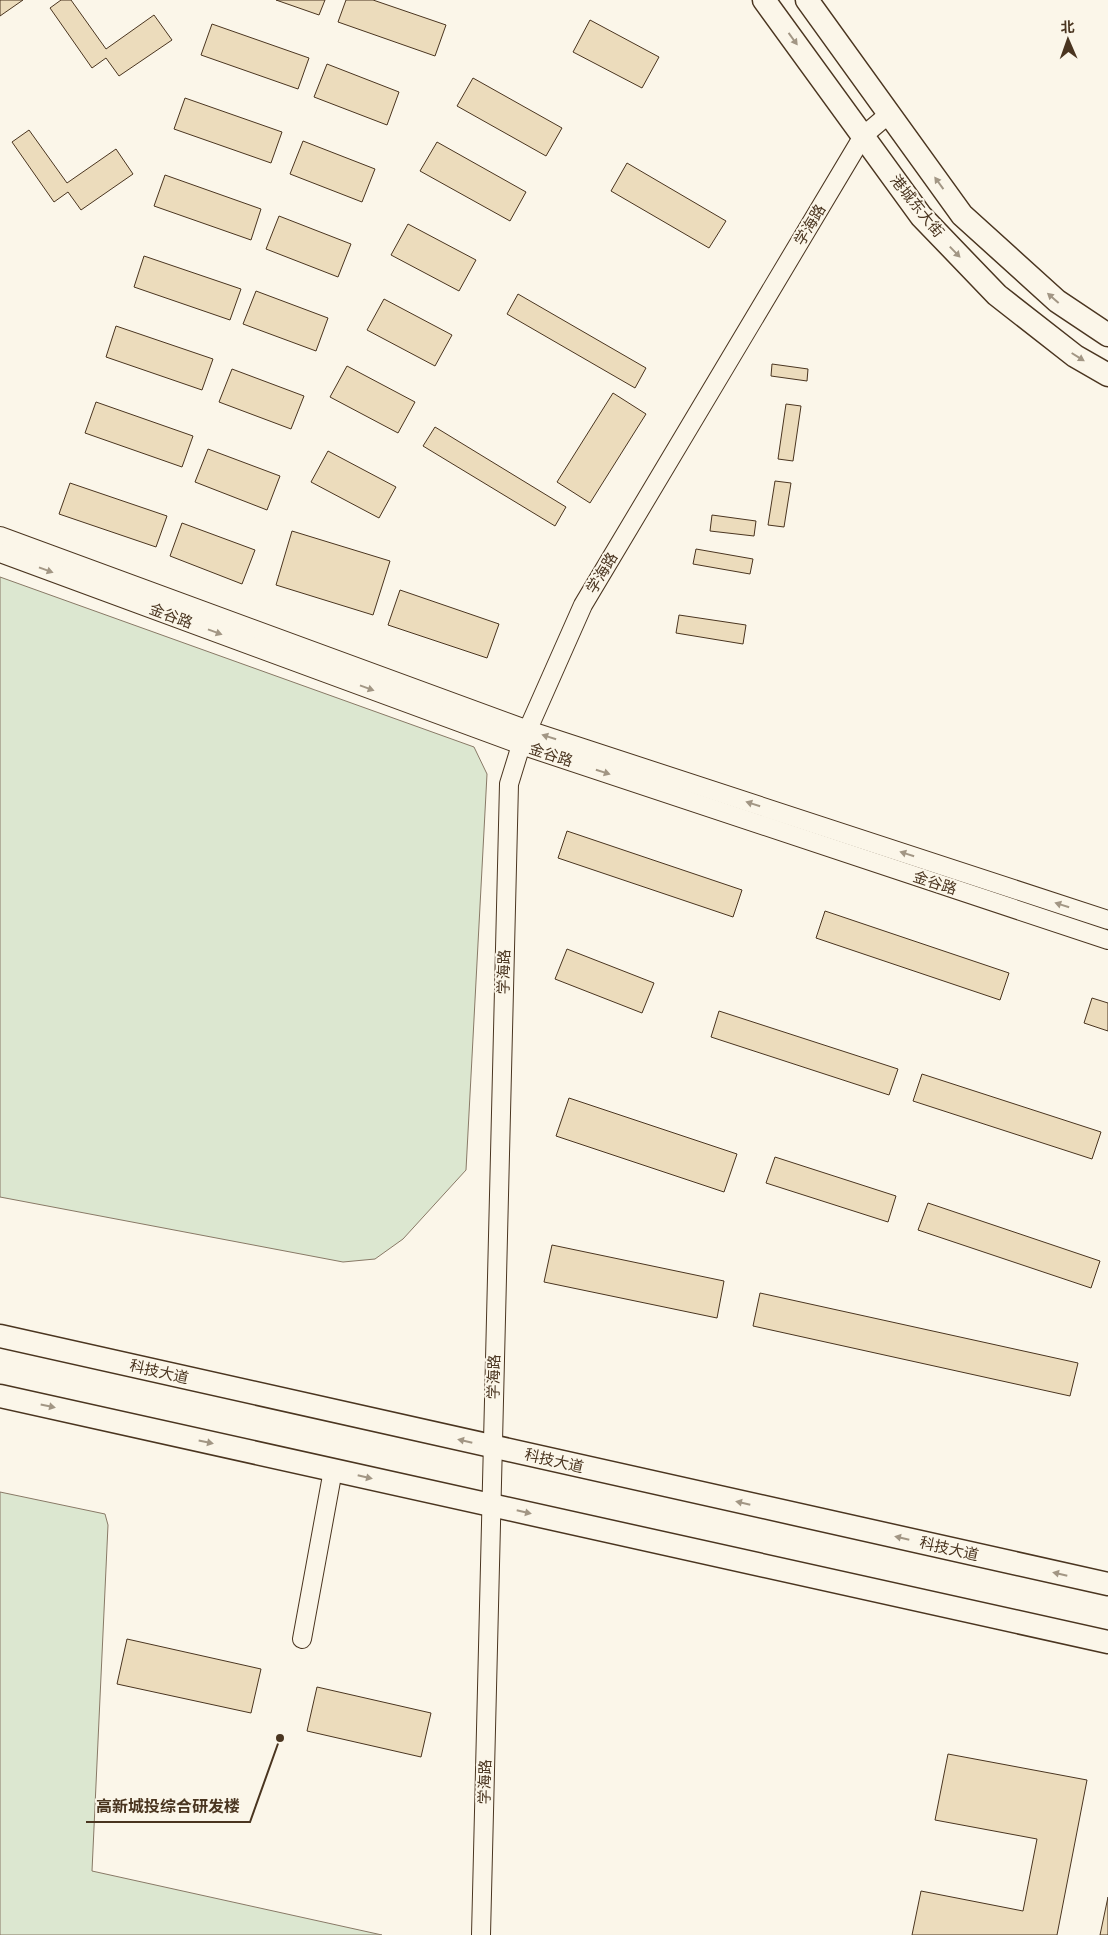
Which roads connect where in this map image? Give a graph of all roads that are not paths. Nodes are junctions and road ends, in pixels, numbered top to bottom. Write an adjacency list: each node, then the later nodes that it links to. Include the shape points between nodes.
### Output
1 (764, 0): 4 (main road, 港城东大街, one-way to 4)
2 (807, 0): 3 (main road, 港城东大街)
3 (889, 114): 4 (street, 学海路); 5 (main road, 港城东大街, one-way to 3, via 1057,301 962,215)
4 (863, 136): 6 (main road, 港城东大街, one-way to 6, via 921,216 997,295 1075,356); 9 (street, 学海路, via 583,605)
5 (1108, 335)
6 (1108, 374)
7 (0, 536): 9 (street, 金谷路)
8 (0, 553): 9 (street, 金谷路, one-way to 9)
9 (524, 738): 10 (street, 金谷路, one-way to 9); 11 (street, 金谷路, one-way to 11); 14 (street, 学海路, via 509,784)
10 (1108, 920)
11 (1108, 940)
12 (0, 1336): 14 (main road, 科技大道, one-way to 12)
13 (0, 1396): 15 (main road, one-way to 15)
14 (492, 1447): 16 (street, 学海路); 17 (main road, 科技大道, one-way to 14)
15 (334, 1470): 16 (main road, one-way to 16); 18 (street)
16 (491, 1505): 19 (main road, one-way to 19); 20 (street, 学海路)
17 (1108, 1584)
18 (302, 1639)
19 (1108, 1642)
20 (481, 1935)

